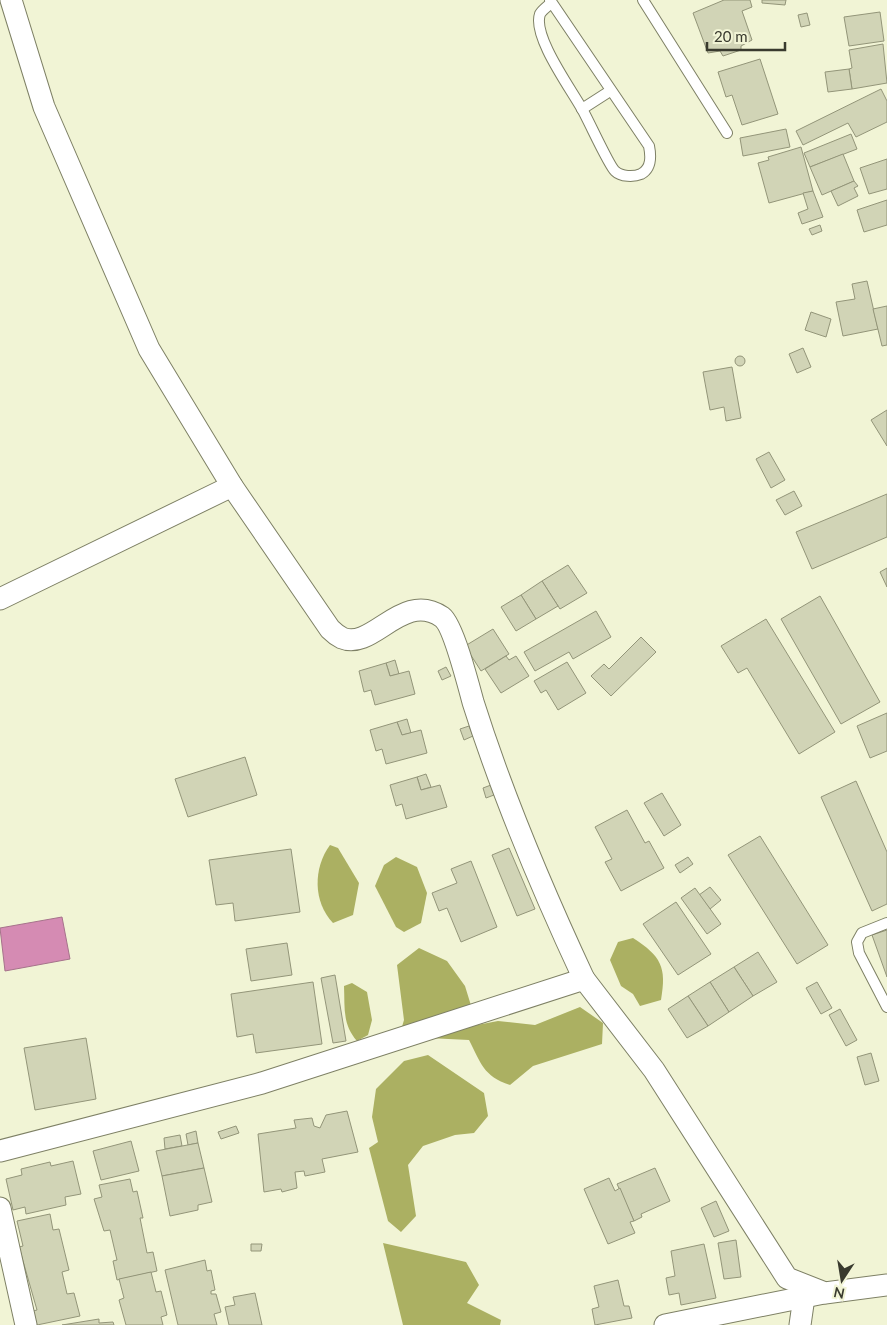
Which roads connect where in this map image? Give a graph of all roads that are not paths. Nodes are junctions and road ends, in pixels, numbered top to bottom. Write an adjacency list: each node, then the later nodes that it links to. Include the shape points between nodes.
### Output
1 (11, 0): 7 (street, via 44,107 149,349)
2 (643, 0): 6 (lane)
3 (550, 1): 4 (lane); 5 (lane, via 540,13 541,33)
4 (610, 91): 5 (lane); 5 (lane, via 649,146 651,159 641,174 627,176 615,171)
5 (582, 109)
6 (727, 133)
7 (232, 486): 8 (street); 10 (street, via 330,629 342,638 358,639 407,613 427,609 445,619 456,644 494,768)
8 (0, 599)
9 (887, 923): 11 (lane, via 862,933 857,942)
10 (584, 979): 12 (street, via 262,1083); 15 (street, via 654,1070 787,1278)
11 (887, 1007)
12 (0, 1151)
13 (0, 1208): 17 (street)
14 (887, 1285): 15 (street)
15 (825, 1293): 16 (street)
16 (804, 1297): 18 (street); 19 (street)
17 (26, 1325)
18 (665, 1325)
19 (800, 1325)

